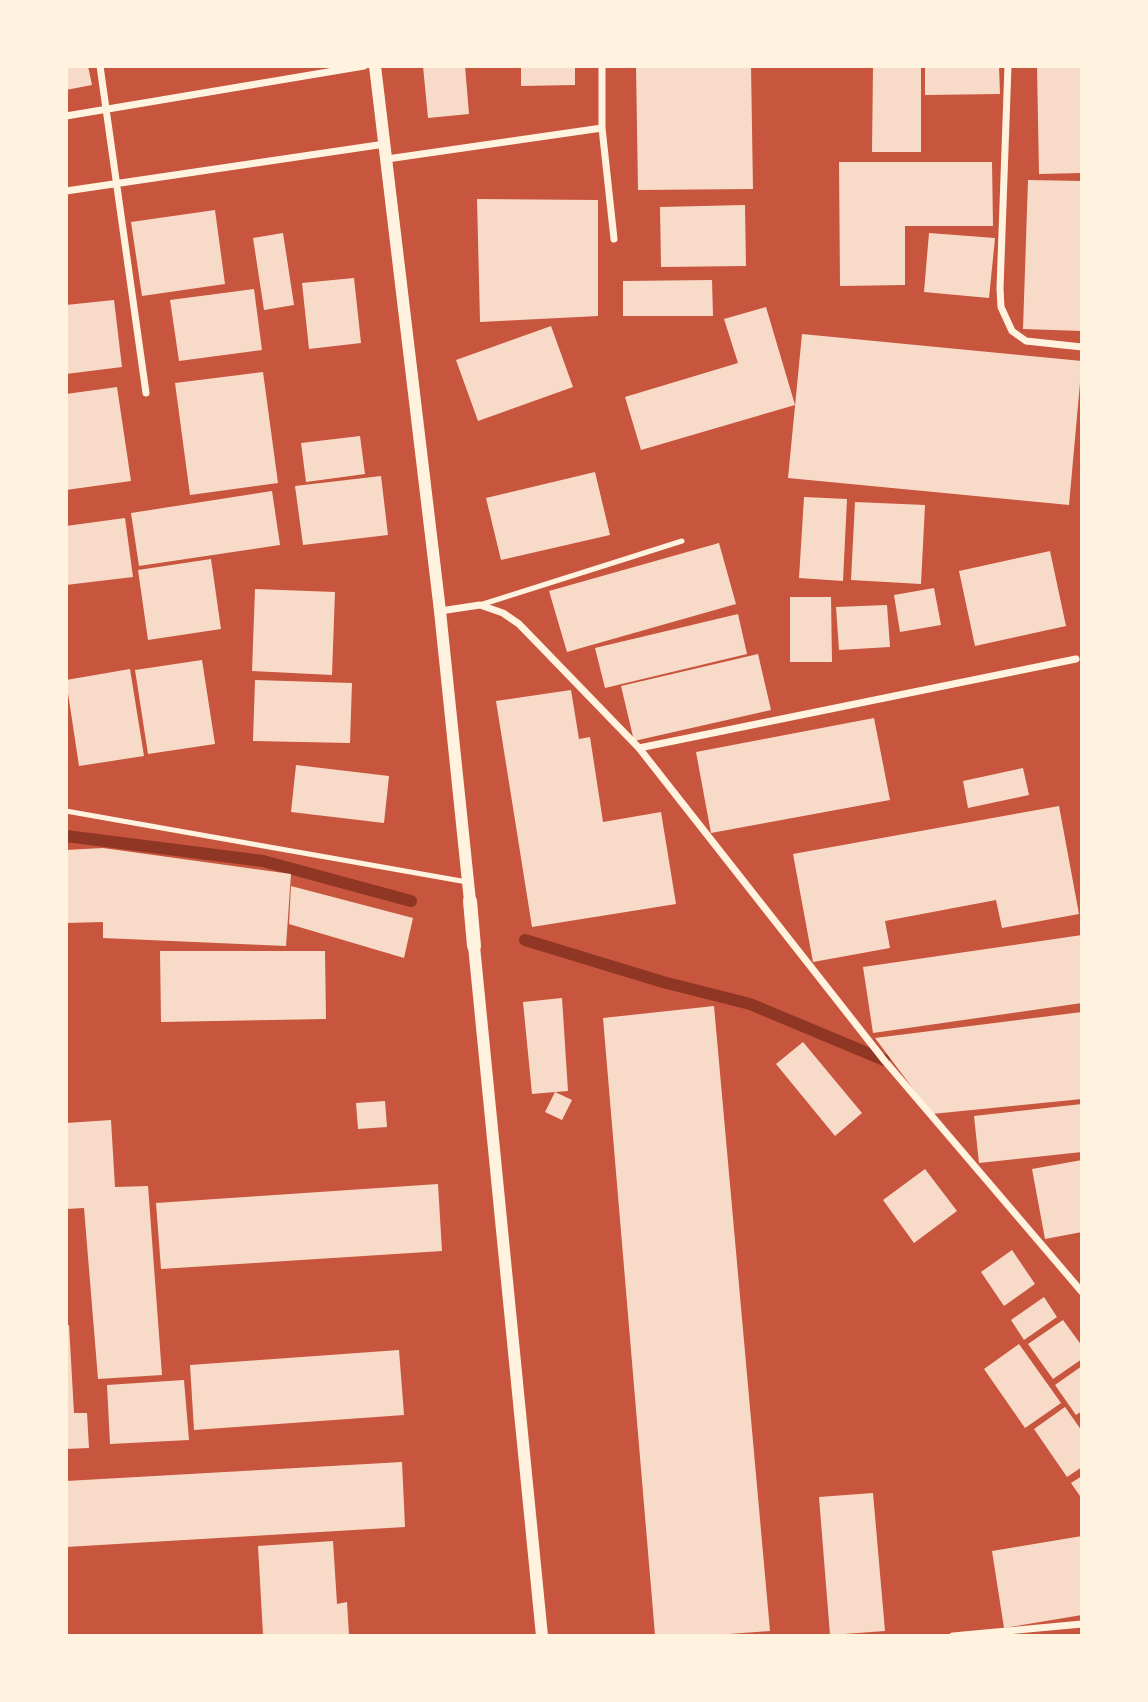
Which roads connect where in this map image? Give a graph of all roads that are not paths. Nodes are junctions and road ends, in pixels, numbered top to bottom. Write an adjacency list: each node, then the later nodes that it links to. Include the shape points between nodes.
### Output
1 (100, 66): 6 (street)
2 (363, 66): 6 (street)
3 (375, 66): 9 (street)
4 (602, 66): 8 (street)
5 (1008, 66): 14 (street, via 1002,307 1012,331 1026,341)
6 (105, 110): 7 (street); 11 (street)
7 (66, 117)
8 (602, 128): 10 (street); 13 (street)
9 (385, 144): 10 (street); 11 (street)
10 (387, 159): 18 (street)
11 (118, 184): 12 (street); 15 (street)
12 (66, 191)
13 (614, 239)
14 (1082, 347)
15 (146, 393)
16 (682, 541): 17 (lane)
17 (480, 605): 18 (street); 20 (street, via 519,624)
18 (440, 611): 22 (street)
19 (1076, 659): 20 (street)
20 (639, 748): 25 (street, via 884,1060)
21 (66, 811): 22 (lane)
22 (468, 882): 23 (street)
23 (470, 901): 24 (main road)
24 (474, 946): 27 (street)
25 (1082, 1292)
26 (1082, 1624): 28 (street)
27 (542, 1636)
28 (953, 1636)

